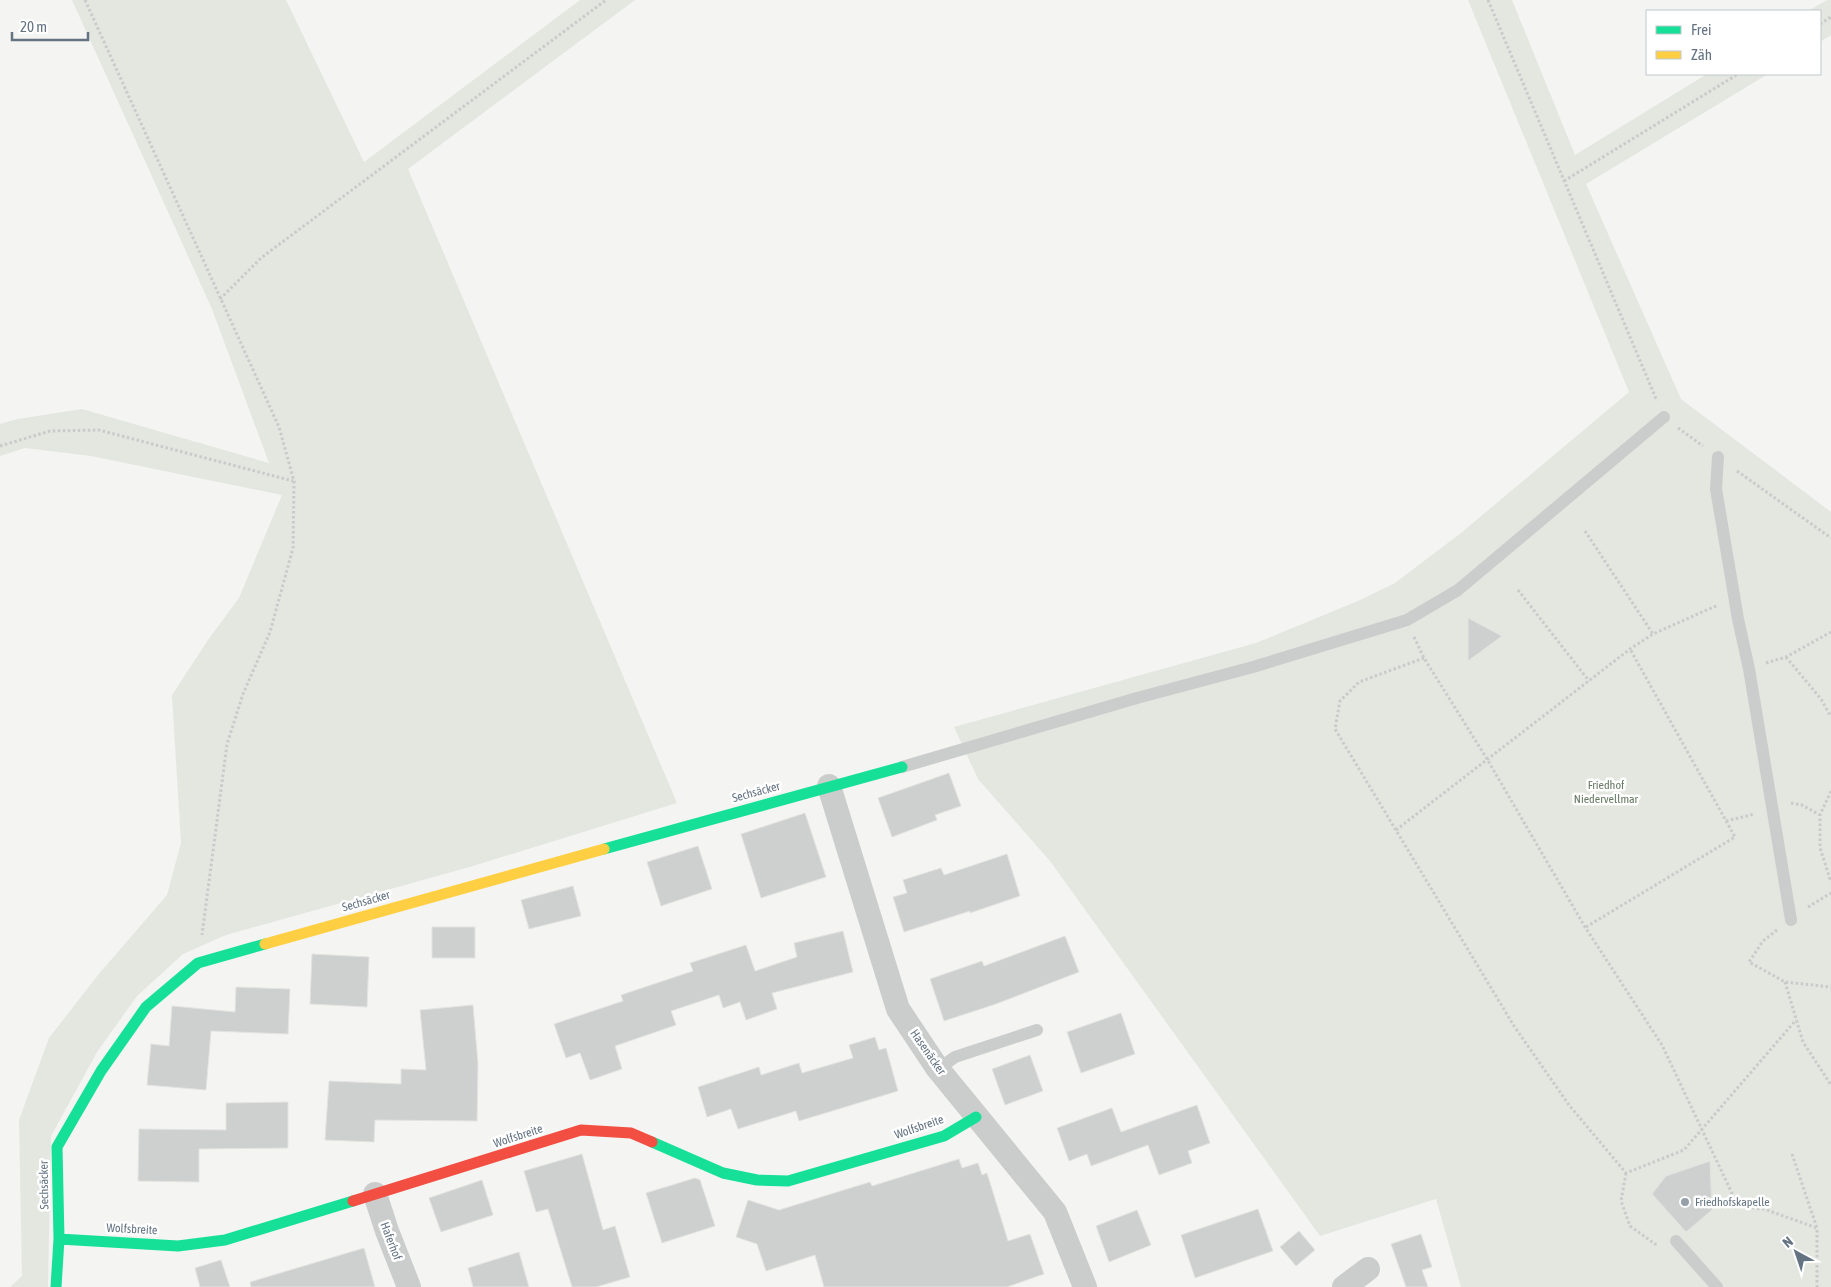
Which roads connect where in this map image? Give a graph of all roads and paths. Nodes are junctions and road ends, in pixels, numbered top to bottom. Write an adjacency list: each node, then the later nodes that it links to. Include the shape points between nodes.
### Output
1 (85, 0): 6 (path)
2 (606, 0): 6 (path, via 261,258)
3 (1488, 0): 5 (path)
4 (1736, 75): 5 (path)
5 (1564, 181): 7 (path)
6 (220, 298): 10 (path, via 279,427)
7 (1664, 418): 9 (path); 15 (lane, via 1458,590)
8 (0, 446): 10 (path, via 50,431 99,430)
9 (1718, 457): 12 (path); 14 (lane, via 1716,489)
10 (294, 481): 36 (path, via 293,548 270,632 243,694 227,744)
11 (1585, 531): 17 (path)
12 (1831, 538)
13 (1518, 590): 22 (path)
14 (1734, 598): 17 (path); 21 (lane)
15 (1407, 620): 20 (path); 25 (lane)
16 (1831, 632): 19 (path)
17 (1653, 634): 18 (path)
18 (1630, 649): 22 (path); 30 (path)
19 (1786, 657): 21 (path); 23 (path, via 1821,699)
20 (1424, 658): 24 (path); 31 (path, via 1359,682 1340,701 1335,729)
21 (1749, 669): 28 (lane)
22 (1589, 681): 24 (path)
23 (1831, 717)
24 (1486, 759): 31 (path); 35 (path)
25 (902, 767): 26 (street, Sechsäcker)
26 (829, 786): 36 (street, Sechsäcker); 41 (street, Hasenäcker, via 898,1009)
27 (1831, 791): 29 (path)
28 (1772, 804): 29 (path, via 1802,805); 30 (path); 34 (lane)
29 (1820, 815): 32 (path, via 1820,848)
30 (1726, 821): 35 (path, via 1735,837)
31 (1396, 830): 46 (path, via 1514,1026 1569,1105)
32 (1831, 882)
33 (1831, 893): 34 (path)
34 (1791, 920): 37 (path, via 1762,942 1748,962)
35 (1585, 927): 44 (path, via 1662,1045)
36 (198, 963): 49 (street, Sechsäcker, via 146,1007 101,1071 57,1147)
37 (1784, 982): 38 (path); 39 (path)
38 (1831, 987)
39 (1796, 1020): 42 (path, via 1803,1042); 44 (path)
40 (1037, 1030): 41 (lane, via 956,1057)
41 (938, 1069): 43 (street, Hasenäcker)
42 (1831, 1085)
43 (976, 1117): 47 (street, Wolfsbreite, via 944,1136 788,1181 757,1180 723,1173 631,1133 581,1130); 54 (street, Hasenäcker, via 1054,1212)
44 (1702, 1130): 46 (path, via 1684,1150); 48 (path, via 1738,1206 1764,1208)
45 (1792, 1154): 48 (path)
46 (1626, 1172): 50 (path, via 1621,1201 1630,1226 1655,1244)
47 (375, 1194): 49 (street, Wolfsbreite, via 225,1240 178,1246); 53 (street, Haferhof)
48 (1817, 1228): 57 (path)
49 (58, 1239): 52 (street, Sechsäcker)
50 (1676, 1241): 56 (lane)
51 (1368, 1269): 55 (street)
52 (56, 1287)
53 (409, 1287)
54 (1085, 1287)
55 (1344, 1287)
56 (1717, 1287)
57 (1817, 1287)

